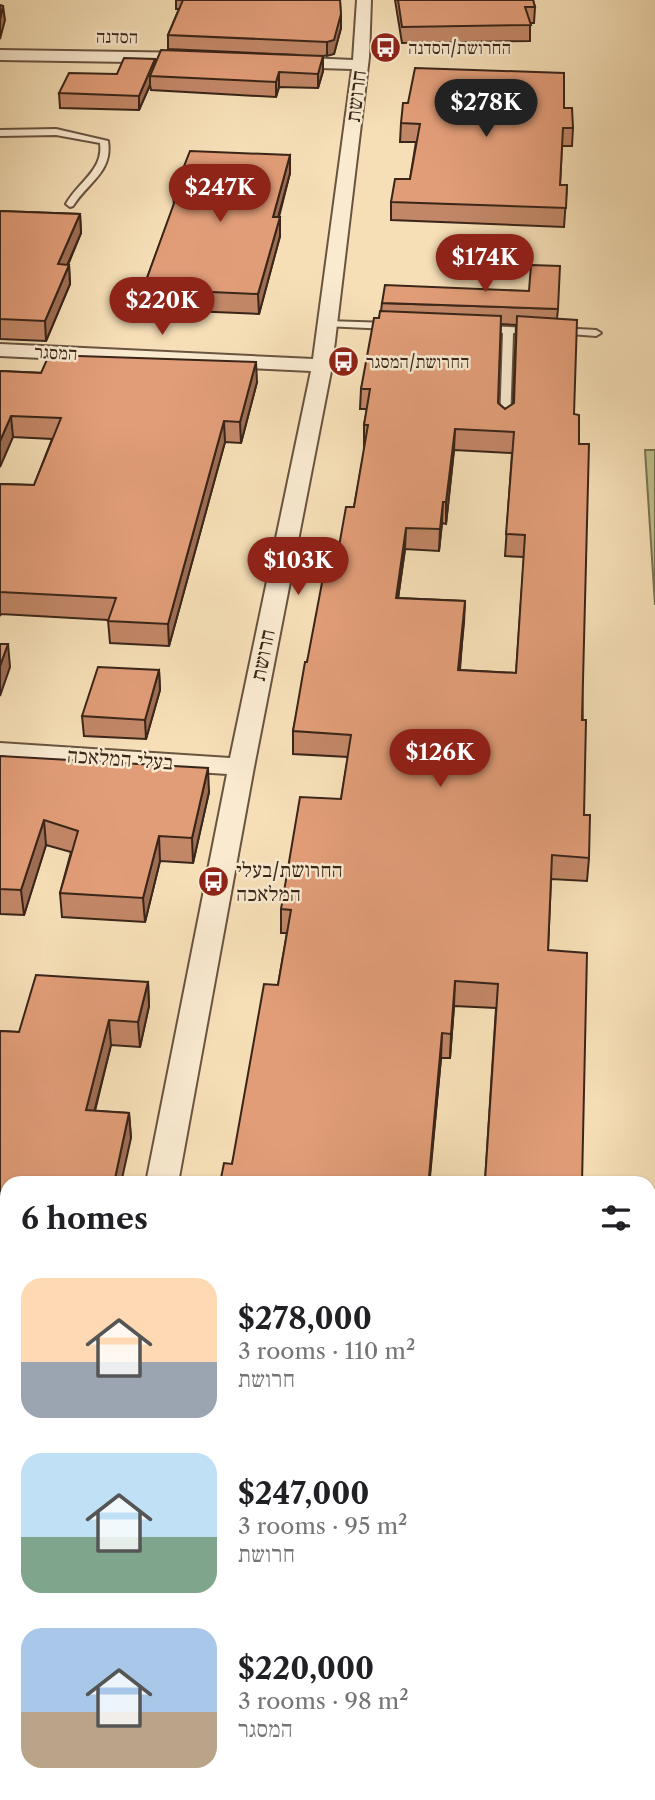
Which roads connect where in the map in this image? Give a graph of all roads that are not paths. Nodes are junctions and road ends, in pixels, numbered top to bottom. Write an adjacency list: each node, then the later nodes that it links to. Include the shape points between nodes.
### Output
1 (364, 0): 5 (street, חרושת)
2 (0, 55): 3 (street, הסדנה)
3 (215, 59)
4 (268, 61): 5 (street)
5 (360, 65): 8 (street, חרושת)
6 (0, 132): 7 (lane, via 56,132 104,141 108,155 102,169 84,182)
7 (70, 204)
8 (327, 324): 9 (lane); 14 (street, חרושת)
9 (397, 326)
10 (466, 328): 11 (lane)
11 (508, 330): 12 (lane); 15 (lane)
12 (596, 333)
13 (0, 350): 14 (street, המסגר)
14 (322, 366): 17 (street, חרושת)
15 (505, 424)
16 (0, 751): 17 (street, בעלי המלאכה)
17 (241, 766): 18 (street, חרושת)
18 (163, 1176)

